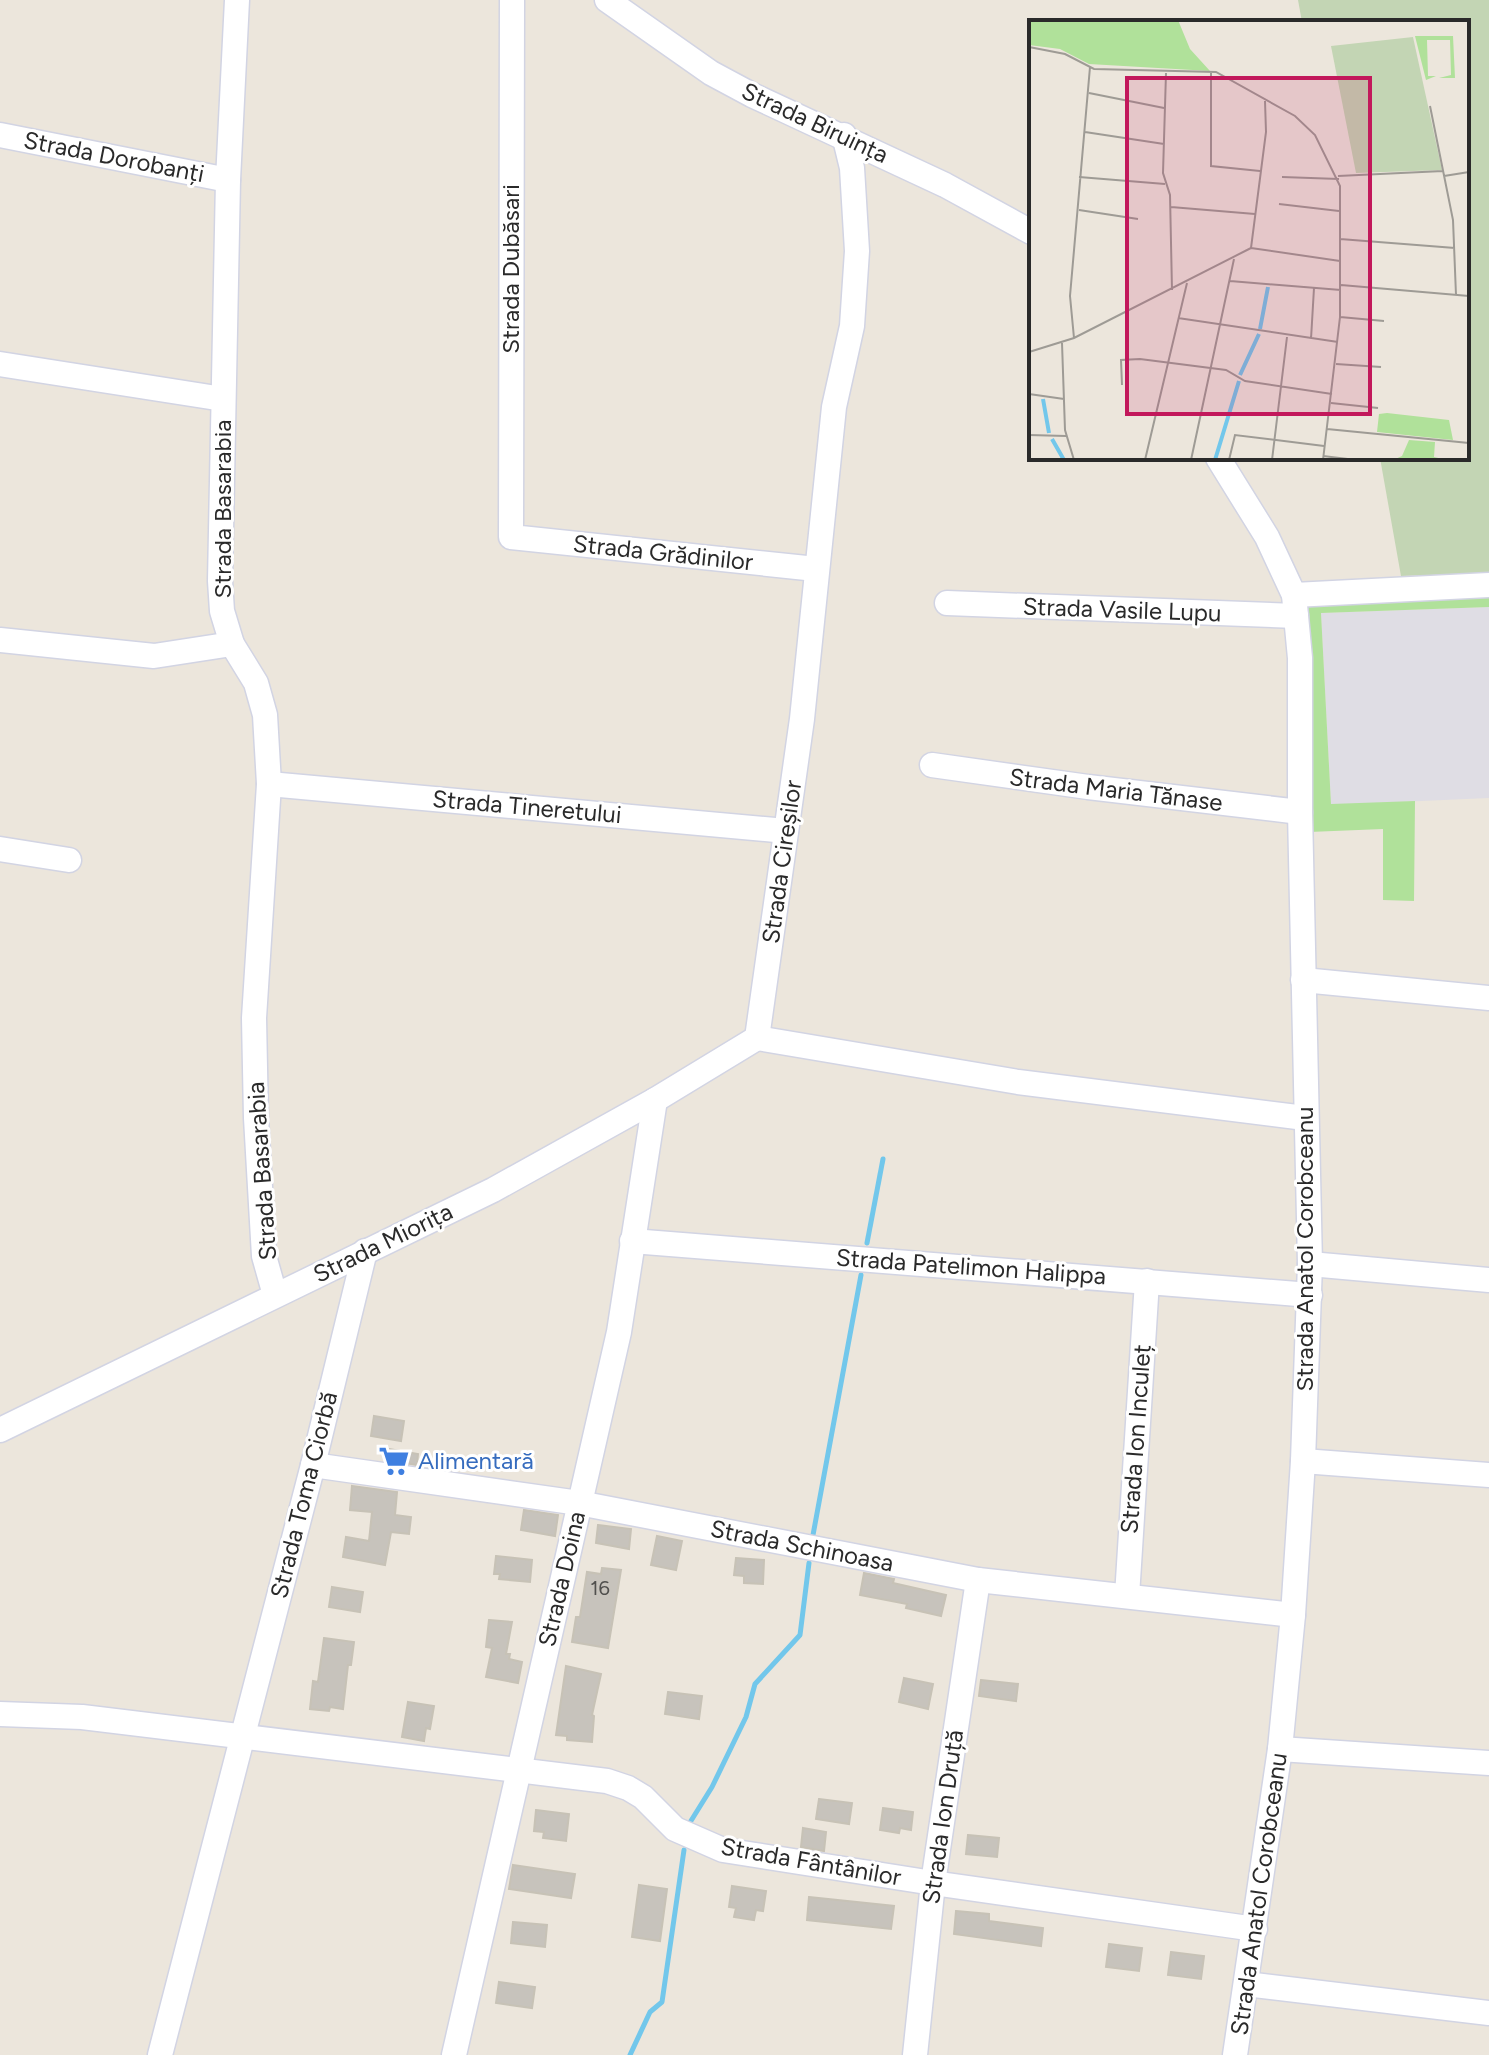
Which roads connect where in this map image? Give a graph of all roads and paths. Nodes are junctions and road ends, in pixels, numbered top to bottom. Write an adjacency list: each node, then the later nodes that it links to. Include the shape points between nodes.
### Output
1 (237, 0): 6 (street, Strada Basarabia)
2 (512, 0): 11 (street, Strada Dubăsari)
3 (607, 0): 5 (street, Strada Biruința, via 711,73)
4 (0, 135): 6 (street, Strada Dorobanți)
5 (844, 135): 7 (street, Strada Biruința); 12 (street, Strada Cireșilor, via 852,168 857,251 852,326 834,407)
6 (228, 180): 9 (street, Strada Basarabia)
7 (1029, 231)
8 (0, 364): 9 (street)
9 (223, 399): 17 (street, Strada Basarabia, via 220,581)
10 (1219, 460): 15 (street, Strada Anatol Corobceanu, via 1267,537)
11 (511, 537): 12 (street, Strada Grădinilor)
12 (816, 569): 21 (street, Strada Cireșilor)
13 (1489, 585): 15 (street, Strada Vasile Lupu)
14 (947, 603): 15 (street, Strada Vasile Lupu)
15 (1295, 605): 20 (street, Strada Anatol Corobceanu)
16 (0, 640): 17 (street, via 154,656)
17 (232, 644): 19 (street, Strada Basarabia, via 256,683 262,704)
18 (932, 765): 20 (street, Strada Maria Tănase)
19 (269, 784): 21 (street, Strada Tineretului); 34 (street, Strada Basarabia, via 254,1018 264,1256)
20 (1300, 812): 24 (street, Strada Anatol Corobceanu)
21 (786, 831): 26 (street, Strada Cireșilor)
22 (0, 849): 23 (street)
23 (69, 860)
24 (1303, 980): 25 (street); 28 (street, Strada Anatol Corobceanu)
25 (1489, 998)
26 (757, 1038): 27 (street, Strada Miorița); 28 (street, via 1018,1082)
27 (655, 1100): 29 (street, Strada Doina); 30 (street, Strada Miorița, via 493,1190)
28 (1305, 1118): 31 (street, Strada Anatol Corobceanu)
29 (632, 1241): 33 (street, Strada Patelimon Halippa); 40 (street, Strada Doina, via 619,1332)
30 (365, 1251): 34 (street, Strada Miorița); 38 (street, Strada Toma Ciorbă)
31 (1310, 1264): 32 (street); 35 (street, Strada Anatol Corobceanu)
32 (1489, 1280)
33 (1147, 1281): 35 (street, Strada Patelimon Halippa); 42 (street, Strada Ion Inculeț)
34 (275, 1295): 36 (street, Strada Miorița)
35 (1310, 1295): 37 (street, Strada Anatol Corobceanu)
36 (0, 1430)
37 (1303, 1461): 39 (street); 43 (street, Strada Anatol Corobceanu)
38 (313, 1465): 40 (street, Strada Schinoasa); 45 (street, Strada Toma Ciorbă)
39 (1489, 1475)
40 (579, 1503): 41 (street, Strada Schinoasa); 48 (street, Strada Doina)
41 (978, 1580): 42 (street, Strada Schinoasa); 49 (street, Strada Ion Druță)
42 (1127, 1596): 43 (street, Strada Schinoasa)
43 (1293, 1615): 46 (street, Strada Anatol Corobceanu)
44 (0, 1714): 45 (street, via 82,1717)
45 (241, 1738): 48 (street, Strada Fântânilor); 53 (street, Strada Toma Ciorbă)
46 (1280, 1749): 47 (street); 50 (street, Strada Anatol Corobceanu)
47 (1489, 1763)
48 (519, 1770): 49 (street, Strada Fântânilor, via 628,1788 675,1829 723,1850); 54 (street, Strada Doina)
49 (933, 1883): 50 (street, Strada Fântânilor); 55 (street, Strada Ion Druță)
50 (1255, 1929): 51 (street, Strada Anatol Corobceanu)
51 (1246, 1984): 52 (street); 56 (street, Strada Anatol Corobceanu)
52 (1489, 2013)
53 (160, 2055)
54 (454, 2055)
55 (915, 2055)
56 (1235, 2055)

